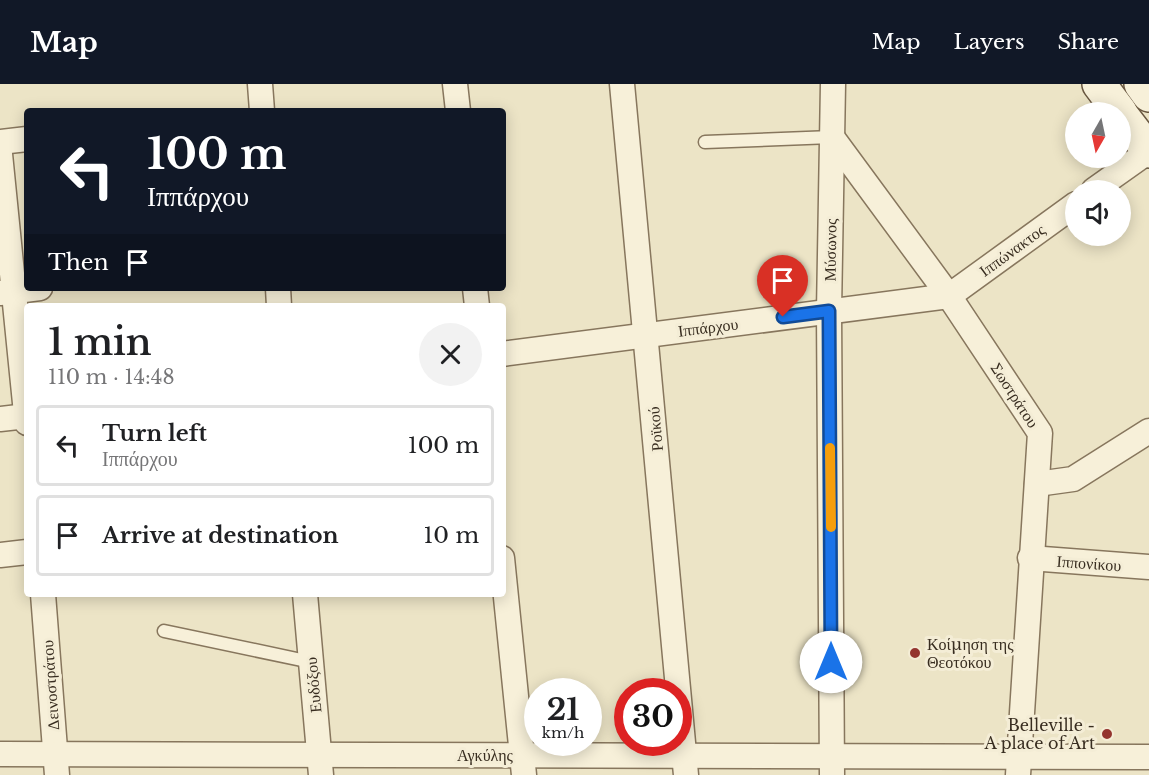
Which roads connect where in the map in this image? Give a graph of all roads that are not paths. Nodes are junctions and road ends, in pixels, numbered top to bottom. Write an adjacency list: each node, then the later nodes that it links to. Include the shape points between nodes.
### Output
1 (260, 84): 9 (street)
2 (455, 84): 10 (street)
3 (622, 84): 24 (street, Ροϊκού)
4 (832, 84): 12 (street, Μύσωνος)
5 (1099, 84): 8 (main road)
6 (1141, 84): 7 (main road)
7 (1149, 95)
8 (1112, 102)
9 (262, 108)
10 (458, 108)
11 (1131, 127): 16 (main road)
12 (832, 137): 15 (lane); 22 (street, Σωστράτου); 23 (street, Μύσωνος)
13 (24, 139): 14 (street)
14 (0, 142)
15 (705, 142)
16 (1149, 151): 18 (street)
17 (0, 154): 21 (street)
18 (1108, 180)
19 (1065, 212): 22 (street, Ιππώνακτος)
20 (24, 290): 21 (street)
21 (6, 292): 26 (street)
22 (949, 296): 23 (street, Ιππάρχου); 30 (street, Σωστράτου, via 1040,433)
23 (829, 311): 24 (street, Ιππάρχου); 46 (street, Μύσωνος)
24 (646, 335): 25 (street, Ιππάρχου); 45 (street, Ροϊκού)
25 (506, 353)
26 (24, 398)
27 (24, 416): 28 (street)
28 (0, 419)
29 (1149, 431): 30 (street, via 1073,479)
30 (1037, 484): 33 (street, Σωστράτου)
31 (24, 552): 32 (street)
32 (0, 555)
33 (1030, 558): 34 (street, Ιππονίκου); 47 (street, Σωστράτου)
34 (1149, 567)
35 (44, 597): 42 (street, Δεινοστράτου)
36 (305, 597): 39 (street, Ευδόξου)
37 (506, 597): 44 (street)
38 (164, 632): 39 (lane)
39 (311, 662): 43 (street, Ευδόξου)
40 (0, 754): 42 (street, Αγκύλης)
41 (1133, 763): 47 (street, Αγκύλης)
42 (56, 764): 43 (street, Αγκύλης)
43 (320, 765): 44 (street, Αγκύλης)
44 (523, 765): 45 (street, Αγκύλης)
45 (686, 765): 46 (street, Αγκύλης)
46 (832, 766): 47 (street, Αγκύλης)
47 (1018, 766)

